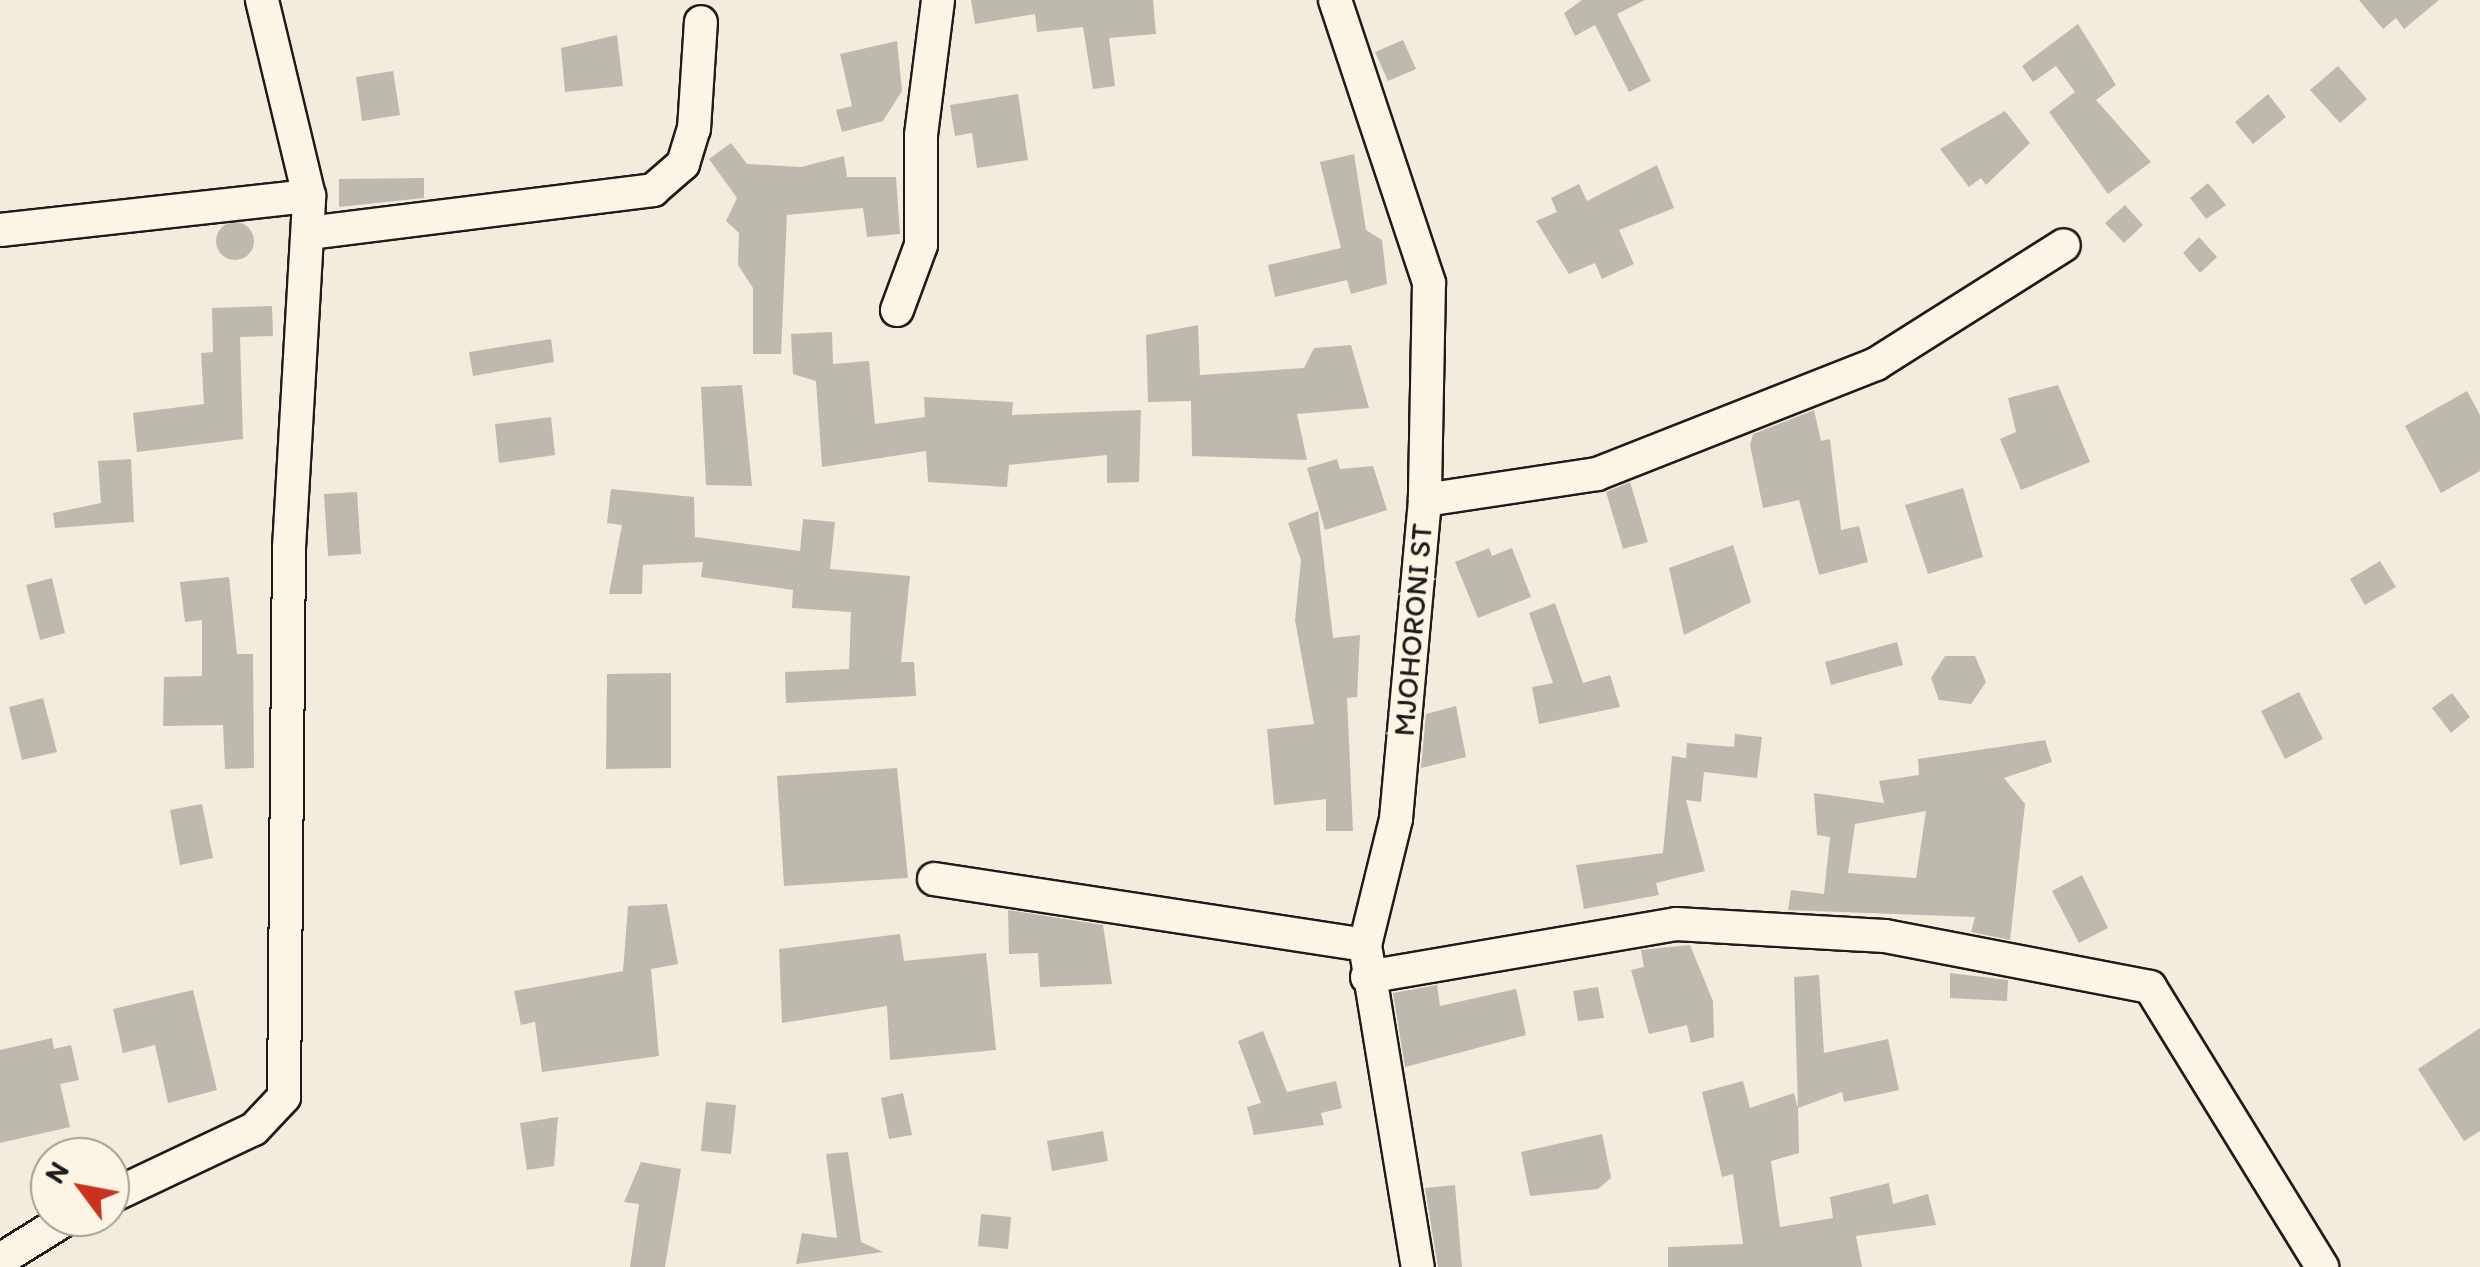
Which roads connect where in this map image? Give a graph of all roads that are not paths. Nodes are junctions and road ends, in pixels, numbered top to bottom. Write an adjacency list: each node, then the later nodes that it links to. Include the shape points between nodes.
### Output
1 (262, 0): 5 (street)
2 (938, 0): 9 (street, via 920,134 921,246)
3 (1335, 0): 10 (street, MJOHORONI ST, via 1429,283)
4 (701, 22): 7 (street, via 694,129 683,164 653,190)
5 (309, 196): 6 (street); 7 (street)
6 (0, 230)
7 (309, 232): 13 (street, via 289,548 284,1097 254,1130)
8 (2064, 245): 10 (street, via 1944,326 1841,378 1597,474)
9 (898, 310)
10 (1425, 500): 12 (street, MJOHORONI ST, via 1396,819)
11 (934, 879): 12 (street)
12 (1366, 961): 16 (street, MJOHORONI ST); 17 (street, via 1676,924 1885,936 2150,987)
13 (130, 1187)
14 (45, 1237): 15 (street)
15 (23, 1256)
16 (1418, 1267)
17 (2322, 1267)

